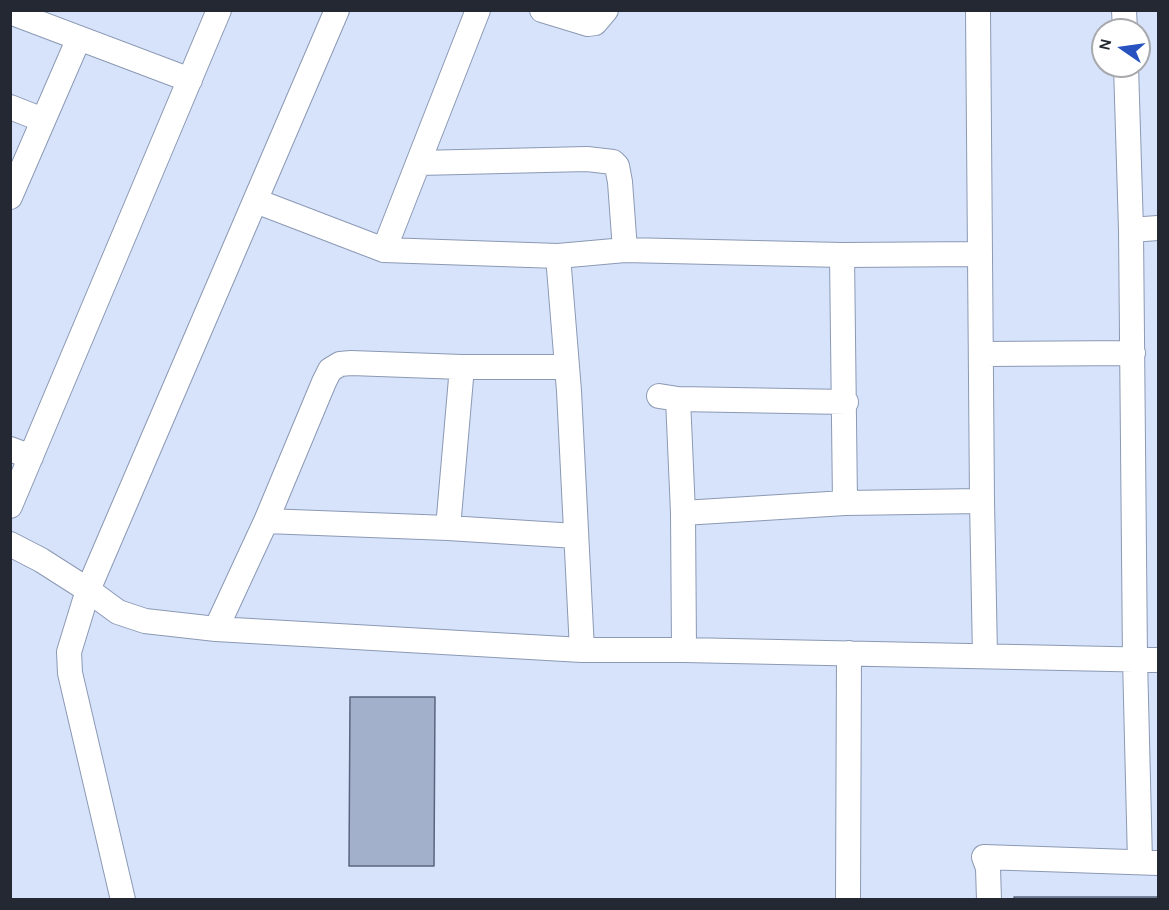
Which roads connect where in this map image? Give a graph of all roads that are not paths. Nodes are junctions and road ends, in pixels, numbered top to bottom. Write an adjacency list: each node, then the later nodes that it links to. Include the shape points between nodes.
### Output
1 (219, 10): 10 (street)
2 (337, 10): 15 (street)
3 (478, 10): 13 (street)
4 (542, 10): 5 (street, via 588,24 595,23)
5 (606, 10)
6 (978, 10): 20 (street)
7 (10, 12): 8 (street)
8 (79, 38): 10 (street); 12 (street)
9 (1126, 78): 17 (street)
10 (190, 80): 28 (street)
11 (10, 107): 12 (street)
12 (43, 120): 14 (street)
13 (419, 163): 18 (street); 19 (street, via 587,159 613,162 620,182)
14 (10, 197)
15 (256, 201): 18 (street); 37 (street)
16 (1158, 228): 17 (street)
17 (1131, 230): 23 (street)
18 (384, 250): 22 (street)
19 (625, 250): 21 (street); 22 (street)
20 (980, 254): 21 (street); 24 (street)
21 (842, 255): 27 (street)
22 (558, 256): 26 (street)
23 (1133, 353): 24 (street); 43 (street)
24 (982, 354): 29 (street)
25 (462, 367): 26 (street); 33 (street, via 351,363 330,370); 34 (street)
26 (566, 367): 35 (street)
27 (846, 402): 30 (street); 32 (street, via 669,398)
28 (21, 453): 31 (street)
29 (982, 501): 30 (street); 42 (street)
30 (845, 503): 32 (street)
31 (10, 506)
32 (683, 513): 40 (street)
33 (266, 521): 34 (street); 38 (street)
34 (448, 528): 35 (street)
35 (576, 536): 39 (street)
36 (10, 544): 37 (street)
37 (88, 590): 38 (street, via 118,612 145,621); 45 (street, via 69,652 70,673)
38 (216, 629): 39 (street)
39 (582, 650): 40 (street)
40 (684, 650): 41 (street)
41 (849, 653): 42 (street); 46 (street)
42 (985, 656): 43 (street)
43 (1147, 659): 44 (street)
44 (1149, 863): 47 (street, via 984,857)
45 (123, 900)
46 (849, 900)
47 (989, 900)

